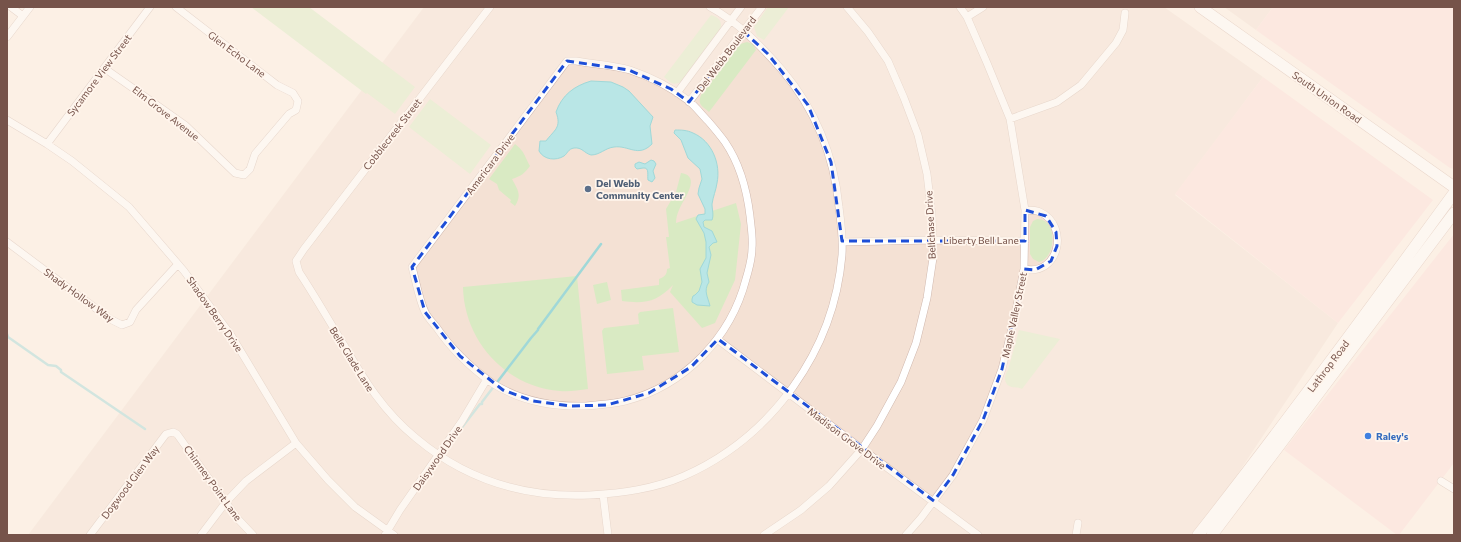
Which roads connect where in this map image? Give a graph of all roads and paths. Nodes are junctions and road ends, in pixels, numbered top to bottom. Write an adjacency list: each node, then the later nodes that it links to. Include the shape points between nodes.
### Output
1 (11, 7): 14 (street)
2 (30, 7): 14 (street)
3 (150, 7): 19 (street, Sycamore View Street)
4 (176, 7): 25 (street, Glen Echo Lane, via 277,85 293,93 298,101 296,110 289,114 255,154 250,169)
5 (490, 7): 34 (street, Cobblecreek Street)
6 (710, 7): 16 (street, Belle Glade Lane)
7 (741, 7): 16 (street, Del Webb Boulevard)
8 (762, 7): 17 (street, Del Webb Boulevard)
9 (848, 7): 30 (street, Bellchase Drive, via 888,61 918,135 927,174)
10 (960, 7): 15 (street, Maple Valley Street)
11 (983, 7): 15 (street)
12 (1200, 7): 26 (main road, South Union Road)
13 (1125, 13): 22 (street, via 1123,30 1116,42 1081,85 1057,102)
14 (23, 16): 18 (street)
15 (967, 18): 22 (street, Maple Valley Street)
16 (731, 21): 17 (street, Belle Glade Lane); 20 (street, Del Webb Boulevard)
17 (744, 31): 21 (street, Del Webb Boulevard); 33 (street, Belle Glade Lane, via 796,86 808,105 831,162 837,189)
18 (7, 37)
19 (104, 68): 24 (street, Sycamore View Street); 25 (street, Elm Grove Avenue, via 185,126 235,173)
20 (677, 93): 21 (street); 38 (street, Americara Drive, via 629,70 567,61 412,267 425,312 460,356)
21 (689, 102): 37 (street, via 729,148 749,204 752,249 744,290 726,328)
22 (1010, 119): 28 (street, Maple Valley Street)
23 (7, 120): 24 (street, Shadow Berry Drive)
24 (47, 144): 35 (street, Shadow Berry Drive, via 129,207)
25 (244, 175)
26 (1454, 187)
27 (1454, 193): 41 (main road, Lathrop Road)
28 (1025, 210): 31 (street, Maple Valley Street); 36 (street, via 1034,210 1046,216 1055,227 1057,238 1056,252 1051,261 1035,270)
29 (1454, 213): 41 (main road, Lathrop Road)
30 (932, 240): 31 (street, Liberty Bell Lane); 33 (street, Liberty Bell Lane); 43 (street, Bellchase Drive, via 933,258 927,298 916,343 901,382)
31 (1025, 240): 36 (street, Maple Valley Street)
32 (7, 242): 35 (street, Shady Hollow Way, via 110,319 122,325 130,322 136,310)
33 (842, 242): 39 (street, Belle Glade Lane, via 838,281 829,316 818,345 801,377)
34 (296, 261): 44 (street, Belle Glade Lane, via 299,272 370,389 394,418)
35 (178, 264): 42 (street, Shadow Berry Drive, via 231,335)
36 (1024, 269): 48 (street, Maple Valley Street, via 1016,316 1002,369 983,420 953,475)
37 (717, 339): 38 (street, via 691,367 649,393 626,401 570,406 533,401 503,390); 39 (street, Madison Grove Drive)
38 (487, 379): 44 (street, Daisywood Drive)
39 (788, 394): 43 (street, Madison Grove Drive); 47 (street, Belle Glade Lane, via 765,421 746,438 710,462 683,476 649,487 618,494)
40 (173, 432): 49 (street, Chimney Point Lane); 52 (street, Dogwood Glen Way, via 166,434)
41 (1279, 439): 61 (main road, Lathrop Road); 62 (main road, Lathrop Road)
42 (296, 443): 49 (street, via 246,481); 51 (street, Shadow Berry Drive, via 355,507)
43 (862, 449): 48 (street, Madison Grove Drive); 57 (street, via 824,490 801,510)
44 (438, 455): 47 (street, Belle Glade Lane, via 484,480 511,488 567,496); 51 (street, Daisywood Drive)
45 (1440, 481): 46 (street)
46 (1454, 489)
47 (603, 494): 56 (street)
48 (934, 501): 58 (street, Maple Valley Street); 59 (street, Madison Grove Drive)
49 (226, 502): 53 (street); 54 (street, Chimney Point Lane)
50 (1078, 523): 60 (street)
51 (386, 533): 55 (street, Shadow Berry Drive)
52 (90, 535)
53 (201, 535)
54 (253, 535)
55 (394, 535)
56 (608, 535)
57 (764, 535)
58 (906, 535)
59 (978, 535)
60 (1076, 535)
61 (1198, 535)
62 (1212, 535)

